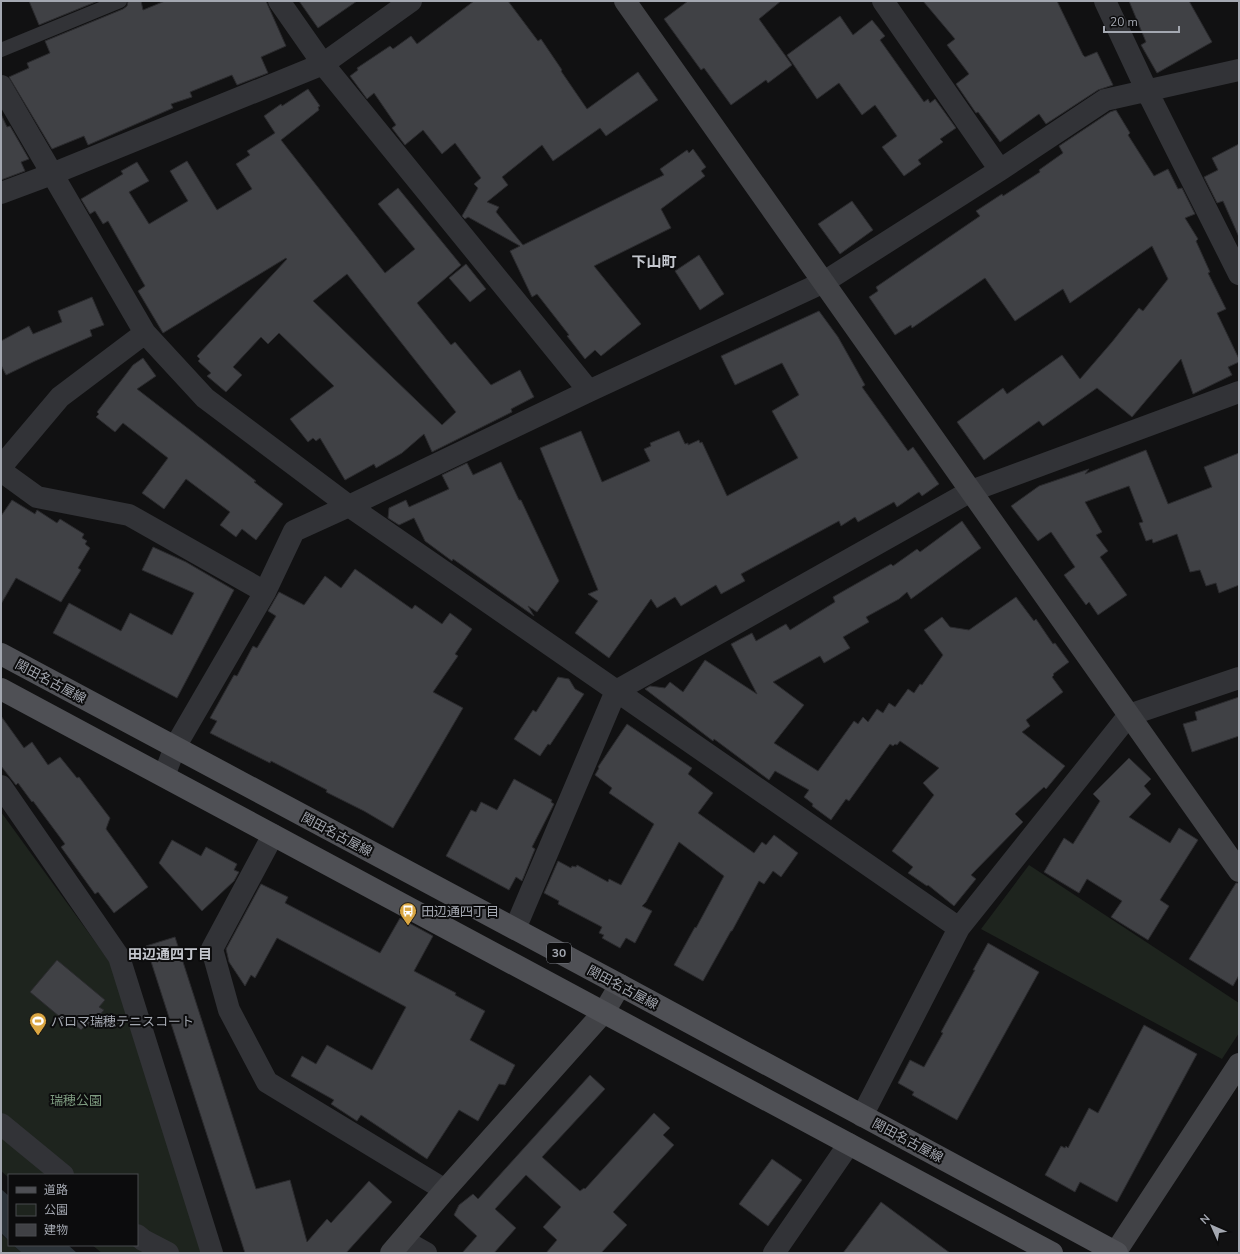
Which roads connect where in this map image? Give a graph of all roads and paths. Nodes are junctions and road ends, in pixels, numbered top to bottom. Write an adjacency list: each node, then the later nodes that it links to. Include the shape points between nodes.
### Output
1 (120, 1): 7 (lane)
2 (279, 1): 8 (street)
3 (411, 1): 8 (street)
4 (625, 1): 16 (street)
5 (883, 1): 12 (street)
6 (1105, 1): 11 (street)
7 (1, 50)
8 (323, 64): 13 (street); 18 (street)
9 (1239, 70): 11 (street)
10 (1, 86): 13 (street)
11 (1148, 91): 12 (street, via 1105,100); 15 (street)
12 (1000, 170): 16 (street)
13 (52, 174): 14 (street); 17 (street)
14 (1, 193)
15 (1239, 274)
16 (824, 282): 18 (street); 22 (street)
17 (145, 333): 20 (street, via 60,397); 23 (street, via 205,398)
18 (589, 391): 23 (street)
19 (1239, 392): 22 (street)
20 (1, 467)
21 (1, 471): 24 (street, via 37,497 129,515)
22 (971, 491): 28 (street); 29 (street)
23 (349, 506): 24 (street, via 294,531); 28 (street)
24 (265, 592): 30 (street)
25 (1, 654): 30 (main road, 関田名古屋線 / 30)
26 (1239, 678): 29 (street)
27 (1, 689): 31 (main road, 30)
28 (616, 691): 35 (street); 36 (street)
29 (1129, 715): 34 (street); 35 (street)
30 (175, 747): 31 (street); 36 (main road, 関田名古屋線 / 30)
31 (164, 776): 33 (main road, 30)
32 (1, 786): 47 (street, via 119,957)
33 (273, 835): 38 (main road, 30); 44 (street, via 212,949 229,1010 267,1082)
34 (1239, 871)
35 (960, 928): 40 (street)
36 (515, 929): 37 (main road, 関田名古屋線 / 30)
37 (620, 985): 38 (street); 40 (main road, 関田名古屋線 / 30)
38 (604, 1012): 42 (main road, 30); 44 (street)
39 (1239, 1064): 52 (street)
40 (862, 1116): 52 (main road, 関田名古屋線 / 30)
41 (1, 1124): 43 (street)
42 (849, 1144): 50 (street); 51 (main road, 30)
43 (62, 1174)
44 (445, 1190): 46 (street)
45 (138, 1236): 48 (street)
46 (397, 1247): 49 (street)
47 (209, 1252)
48 (168, 1253)
49 (426, 1253)
50 (774, 1253)
51 (1052, 1253)
52 (1116, 1253)

